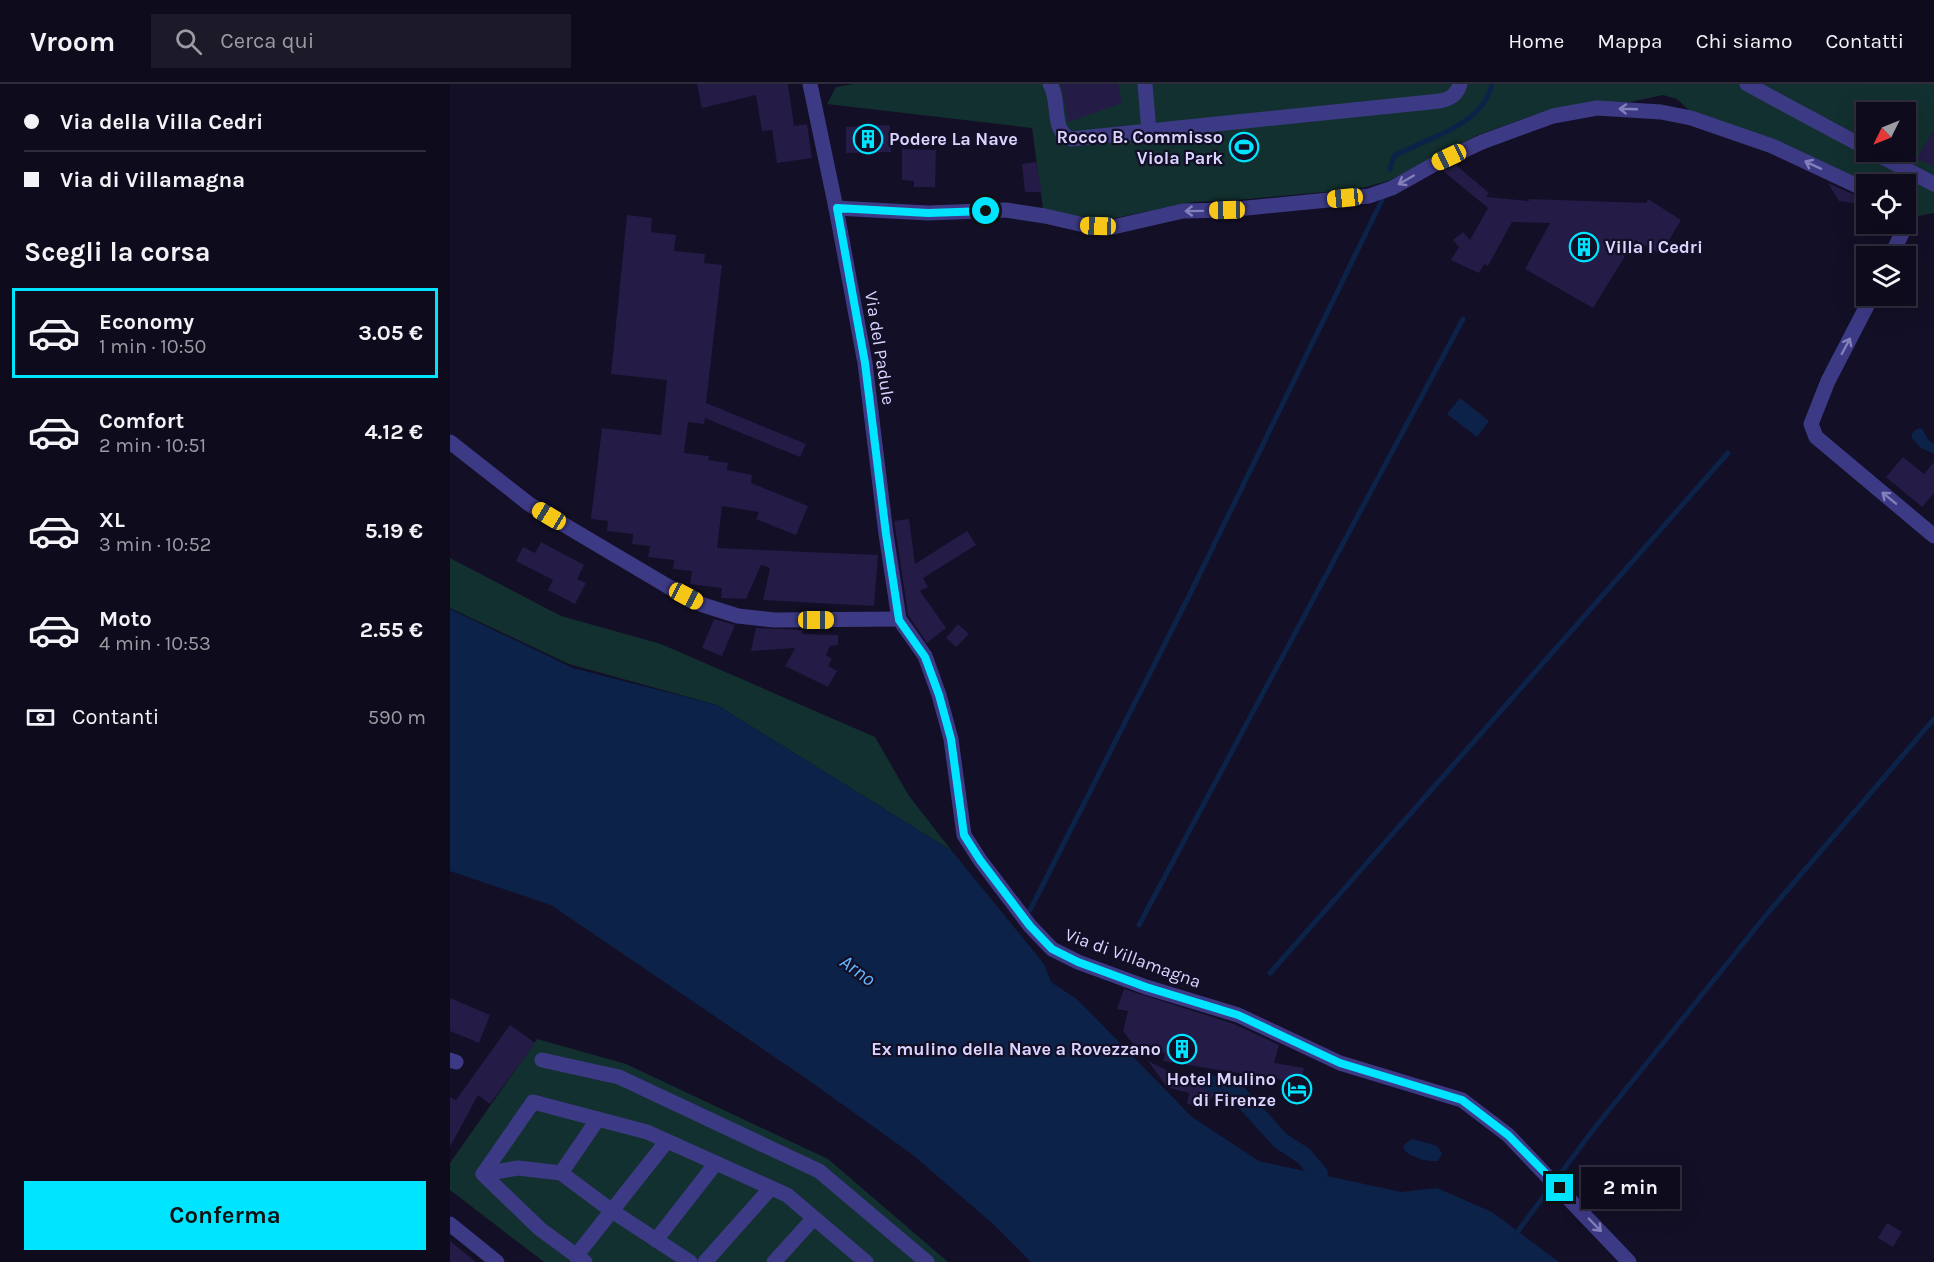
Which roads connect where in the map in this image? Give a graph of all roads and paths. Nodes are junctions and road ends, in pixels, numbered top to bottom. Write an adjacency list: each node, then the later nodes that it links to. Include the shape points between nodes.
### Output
1 (810, 84): 11 (street, Via del Padule)
2 (1050, 84): 6 (street, via 1059,131 1066,137)
3 (1145, 84): 6 (street)
4 (1460, 84): 6 (street, via 1450,99 1440,101)
5 (1747, 84): 7 (street)
6 (1149, 132)
7 (1856, 143)
8 (1892, 162): 9 (street)
9 (1934, 184)
10 (1856, 185): 11 (street, one-way to 11, via 1772,146 1691,118 1597,108 1553,116 1482,142 1369,196 1183,211 1113,226 1084,225 1006,210 928,213)
11 (837, 208): 15 (street, Via del Padule, via 865,363)
12 (1867, 306): 14 (street, one-way to 12, via 1816,436 1811,424 1828,381)
13 (450, 442): 15 (street, via 529,504 703,605 738,616 774,620)
14 (1934, 536)
15 (899, 620): 35 (street, Via di Villamagna, one-way to 35, via 925,657 939,695 951,739 964,835 1052,949 1136,983 1238,1015 1340,1063 1462,1100 1508,1135)
16 (542, 1060): 29 (street, via 619,1077 819,1171)
17 (598, 1119): 18 (street); 20 (street); 21 (street, via 533,1101)
18 (667, 1141): 19 (street); 23 (street)
19 (716, 1163): 22 (street); 26 (street)
20 (561, 1173): 21 (street, via 518,1168); 23 (street)
21 (483, 1174): 28 (street, via 540,1229)
22 (771, 1188): 24 (street, via 787,1195); 32 (street)
23 (612, 1211): 26 (street); 28 (street)
24 (814, 1218): 27 (street); 33 (street)
25 (450, 1224): 30 (street)
26 (656, 1240): 31 (street)
27 (849, 1257): 34 (street)
28 (581, 1259)
29 (918, 1259)
30 (497, 1262)
31 (690, 1262)
32 (705, 1262)
33 (774, 1262)
34 (866, 1262)
35 (1629, 1262)

